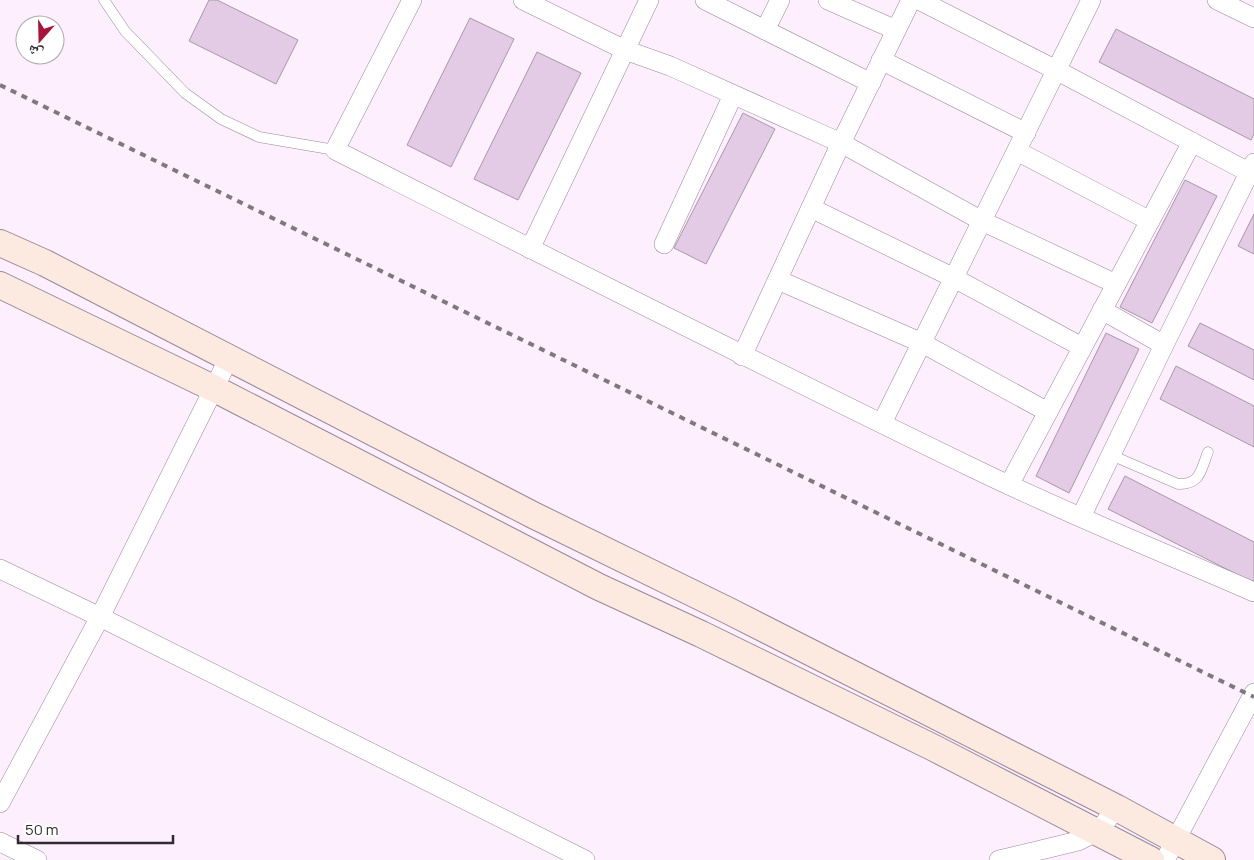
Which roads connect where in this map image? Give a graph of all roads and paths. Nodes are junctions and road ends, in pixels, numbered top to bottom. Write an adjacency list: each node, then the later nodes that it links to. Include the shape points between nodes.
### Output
1 (104, 0): 24 (lane, via 125,31 185,93 222,119 259,137)
2 (412, 0): 24 (street)
3 (523, 0): 16 (street)
4 (649, 0): 16 (street)
5 (705, 0): 14 (street)
6 (780, 0): 14 (street)
7 (828, 0): 15 (street)
8 (911, 0): 15 (street)
9 (919, 0): 12 (street)
10 (1091, 0): 18 (street)
11 (1217, 0): 13 (street)
12 (937, 5): 18 (street)
13 (1254, 18)
14 (766, 30): 19 (street)
15 (896, 30): 17 (street)
16 (625, 50): 20 (street, via 670,66); 32 (street)
17 (881, 60): 19 (street); 21 (street)
18 (1056, 70): 21 (street); 22 (street)
19 (871, 83): 23 (street)
20 (733, 95): 23 (street); 31 (street)
21 (1026, 133): 25 (street)
22 (1192, 142): 26 (street); 29 (street)
23 (841, 144): 27 (street); 28 (street)
24 (335, 150): 32 (street)
25 (1017, 151): 28 (street); 29 (street)
26 (1252, 170): 39 (street)
27 (811, 208): 33 (street); 34 (street)
28 (982, 221): 33 (street); 35 (street)
29 (1150, 221): 35 (street)
30 (0, 243): 42 (main road)
31 (664, 244)
32 (530, 248): 41 (street)
33 (954, 278): 38 (street); 40 (street)
34 (778, 280): 38 (street); 41 (street)
35 (1116, 284): 37 (street)
36 (0, 285): 43 (main road)
37 (1102, 310): 39 (street); 40 (street)
38 (922, 343): 44 (street); 45 (street)
39 (1164, 344): 47 (street)
40 (1082, 347): 44 (street)
41 (742, 356): 45 (street)
42 (230, 358): 43 (street); 55 (main road, via 533,515)
43 (215, 390): 52 (street); 56 (main road, via 599,587 792,678)
44 (1048, 412): 48 (street)
45 (882, 423): 48 (street)
46 (1208, 452): 47 (lane, via 1196,480 1188,484 1178,484)
47 (1111, 455): 49 (street)
48 (1009, 485): 49 (street)
49 (1081, 517): 51 (street)
50 (0, 569): 52 (street)
51 (1254, 592)
52 (100, 617): 54 (street); 60 (street)
53 (1254, 692): 58 (street)
54 (0, 803)
55 (1117, 808): 56 (street); 58 (main road)
56 (1098, 831): 61 (street, via 1078,841); 62 (main road)
57 (0, 842): 59 (street)
58 (1171, 850): 63 (main road)
59 (37, 860)
60 (585, 860)
61 (999, 860)
62 (1152, 860)
63 (1212, 860)

